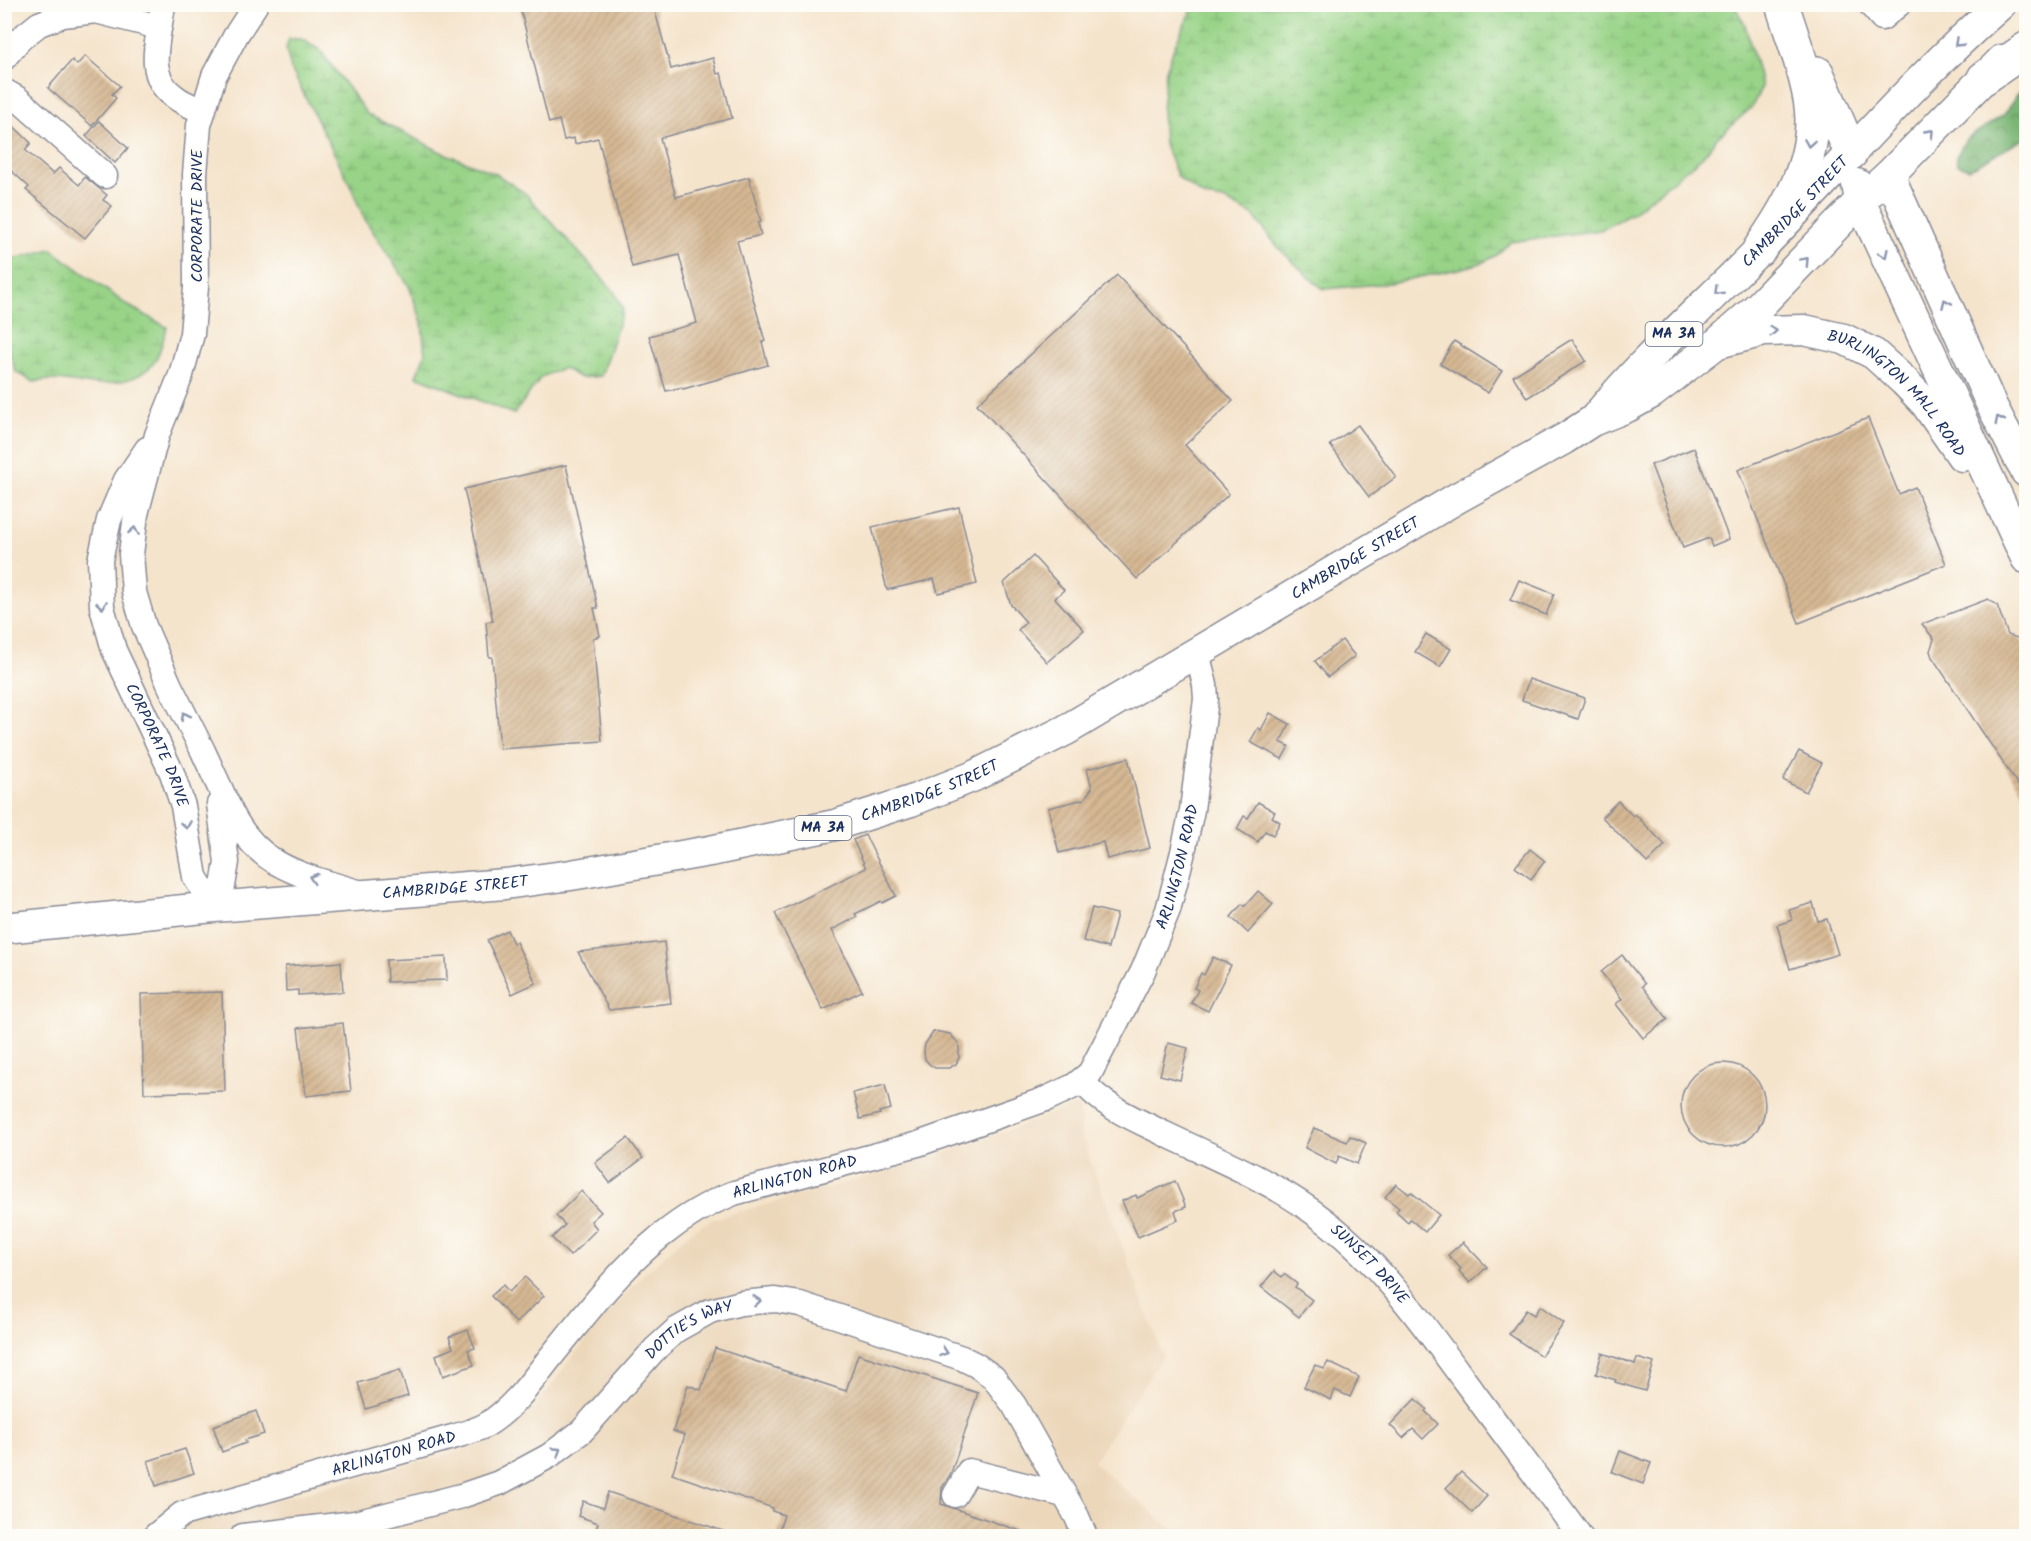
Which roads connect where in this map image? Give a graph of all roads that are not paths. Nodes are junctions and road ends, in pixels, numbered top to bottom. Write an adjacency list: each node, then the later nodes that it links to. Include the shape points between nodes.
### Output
1 (256, 4): 14 (street, CORPORATE DRIVE, via 214,76)
2 (1782, 4): 19 (highway, one-way to 19, via 1808,92 1810,143 1792,200)
3 (1788, 4): 15 (highway)
4 (1869, 4): 5 (street, via 1882,18)
5 (1899, 4)
6 (2001, 4): 15 (main road, CAMBRIDGE STREET / MA 3A, one-way to 15)
7 (95, 8): 8 (street); 11 (street, via 39,24)
8 (161, 16): 14 (street, via 155,60 160,80 175,98)
9 (2026, 38): 12 (main road, CAMBRIDGE STREET / MA 3A)
10 (2026, 49): 12 (highway)
11 (4, 58)
12 (1984, 78): 16 (main road, CAMBRIDGE STREET / MA 3A, one-way to 12)
13 (4, 91): 17 (street)
14 (202, 111): 22 (street, CORPORATE DRIVE, via 195,174 195,319 181,375)
15 (1851, 153): 16 (main road); 18 (main road, BURLINGTON MALL ROAD); 19 (main road, CAMBRIDGE STREET / MA 3A)
16 (1889, 175): 18 (main road, CAMBRIDGE STREET / MA 3A); 23 (main road, one-way to 16, via 1991,404)
17 (105, 176)
18 (1860, 201): 20 (main road, CAMBRIDGE STREET / MA 3A, one-way to 18, via 1760,305); 24 (main road, BURLINGTON MALL ROAD, one-way to 24)
19 (1759, 250): 21 (main road, CAMBRIDGE STREET / MA 3A, one-way to 21, via 1643,364)
20 (1716, 344): 21 (main road, CAMBRIDGE STREET / MA 3A, via 1652,393); 24 (main road, BURLINGTON MALL ROAD, one-way to 24, via 1764,331 1804,330 1844,339 1874,354 1926,404)
21 (1592, 421): 25 (main road, CAMBRIDGE STREET / MA 3A)
22 (157, 435): 26 (street, CORPORATE DRIVE, one-way to 22, via 155,653 134,592 133,531); 28 (street, CORPORATE DRIVE, one-way to 28, via 126,480 112,510 100,560 102,607 114,650 172,773 183,806 195,878)
23 (2026, 472)
24 (2025, 554)
25 (1197, 652): 27 (main road, CAMBRIDGE STREET / MA 3A, via 1066,730 1006,760 920,797 835,825 552,878); 30 (street, ARLINGTON ROAD, via 1206,699 1192,810 1176,884 1143,970 1095,1065)
26 (203, 751): 27 (street, CORPORATE DRIVE, one-way to 26, via 288,870 256,849 237,824); 28 (street, CORPORATE DRIVE, via 218,795 227,862)
27 (369, 895): 28 (main road, CAMBRIDGE STREET / MA 3A)
28 (214, 907): 29 (main road, CAMBRIDGE STREET / MA 3A)
29 (4, 928)
30 (1082, 1081): 33 (street, ARLINGTON ROAD, via 1046,1099 918,1144 734,1193 707,1204 673,1226 633,1262 523,1392 486,1425 182,1514); 36 (street, SUNSET DRIVE, via 1119,1111 1287,1194 1343,1236 1419,1318)
31 (955, 1495): 32 (street, via 969,1471)
32 (1064, 1495): 34 (street, DOTTIE'S WAY, one-way to 32, via 376,1518 506,1480 549,1456 582,1431 655,1348 683,1324 725,1306 760,1300 800,1304 832,1313 962,1358 985,1370 1004,1389); 35 (street, DOTTIE'S WAY)
33 (155, 1536)
34 (243, 1536)
35 (1085, 1536)
36 (1580, 1536)

